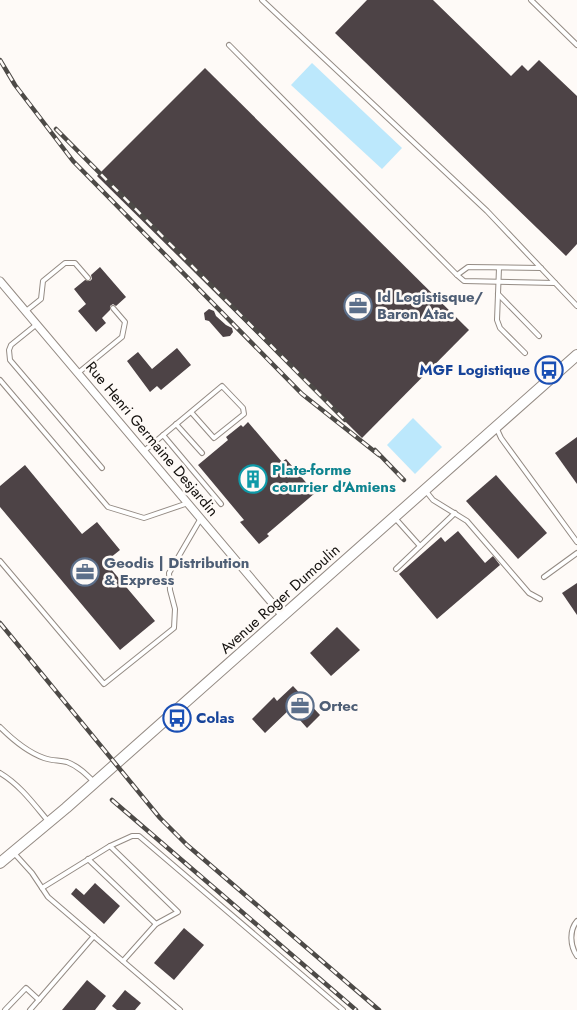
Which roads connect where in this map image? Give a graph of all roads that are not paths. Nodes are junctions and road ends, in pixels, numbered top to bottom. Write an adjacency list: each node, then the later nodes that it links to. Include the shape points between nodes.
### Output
1 (262, 0): 6 (lane, via 487,211)
2 (531, 0): 4 (lane)
3 (229, 45): 7 (lane)
4 (577, 45)
5 (499, 268): 6 (lane); 7 (lane, via 468,267); 10 (lane)
6 (541, 268): 11 (lane)
7 (457, 274): 10 (lane, via 464,281)
8 (88, 278): 16 (lane, via 75,263 65,263 43,281 40,299)
9 (0, 280): 12 (street, Rue Henri Germaine Desjardin)
10 (498, 282): 11 (lane); 13 (lane)
11 (555, 283): 14 (lane)
12 (3, 289): 16 (street, Rue Henri Germaine Desjardin)
13 (498, 294): 18 (lane); 19 (lane, via 497,320 500,328)
14 (577, 306)
15 (113, 308): 21 (lane, via 125,322 122,337)
16 (26, 311): 17 (street, Rue Henri Germaine Desjardin)
17 (37, 324): 21 (street, Rue Henri Germaine Desjardin); 29 (lane, via 11,346 10,360)
18 (539, 336)
19 (524, 353)
20 (577, 355): 25 (main road, Avenue Roger Dumoulin)
21 (78, 373): 27 (street, Rue Henri Germaine Desjardin)
22 (0, 380): 31 (lane, via 108,507 144,518)
23 (191, 412): 23 (lane, via 222,386 243,408 244,414 214,438); 24 (lane)
24 (176, 424): 26 (lane); 28 (lane)
25 (495, 427): 30 (main road, Avenue Roger Dumoulin); 36 (lane)
26 (163, 435): 27 (lane); 32 (lane)
27 (144, 452): 31 (street, Rue Henri Germaine Desjardin)
28 (202, 453)
29 (102, 468)
30 (425, 490): 33 (lane, via 433,500); 35 (main road, Avenue Roger Dumoulin)
31 (188, 503): 34 (street, Rue Henri Germaine Desjardin)
32 (221, 504)
33 (455, 513): 37 (lane); 42 (lane, via 468,521 529,593)
34 (201, 518): 39 (lane, via 169,573 175,609 174,628 104,684); 43 (street, Rue Henri Germaine Desjardin)
35 (394, 518): 37 (lane); 43 (main road, Avenue Roger Dumoulin)
36 (577, 542)
37 (420, 546): 40 (lane)
38 (577, 553): 41 (lane)
39 (0, 561)
40 (396, 569)
41 (544, 577)
42 (540, 600)
43 (283, 616): 46 (main road, Avenue Roger Dumoulin)
44 (0, 727): 46 (lane, via 43,758 76,766)
45 (0, 773): 47 (lane, via 25,792)
46 (94, 783): 47 (main road, Avenue Roger Dumoulin)
47 (49, 823): 49 (main road, Avenue Roger Dumoulin)
48 (110, 846): 50 (lane); 54 (lane, via 178,912); 62 (lane, via 139,836)
49 (13, 852): 51 (main road, Avenue Roger Dumoulin); 52 (lane)
50 (88, 859): 52 (lane); 54 (lane)
51 (0, 862)
52 (42, 888): 55 (lane)
53 (577, 921): 56 (lane, via 571,941)
54 (156, 924): 57 (lane)
55 (94, 936): 57 (lane); 58 (lane)
56 (577, 956)
57 (124, 961): 61 (lane)
58 (38, 1000): 59 (lane); 60 (lane, via 26,988)
59 (31, 1009)
60 (6, 1010)
61 (180, 1010)
62 (343, 1010)

